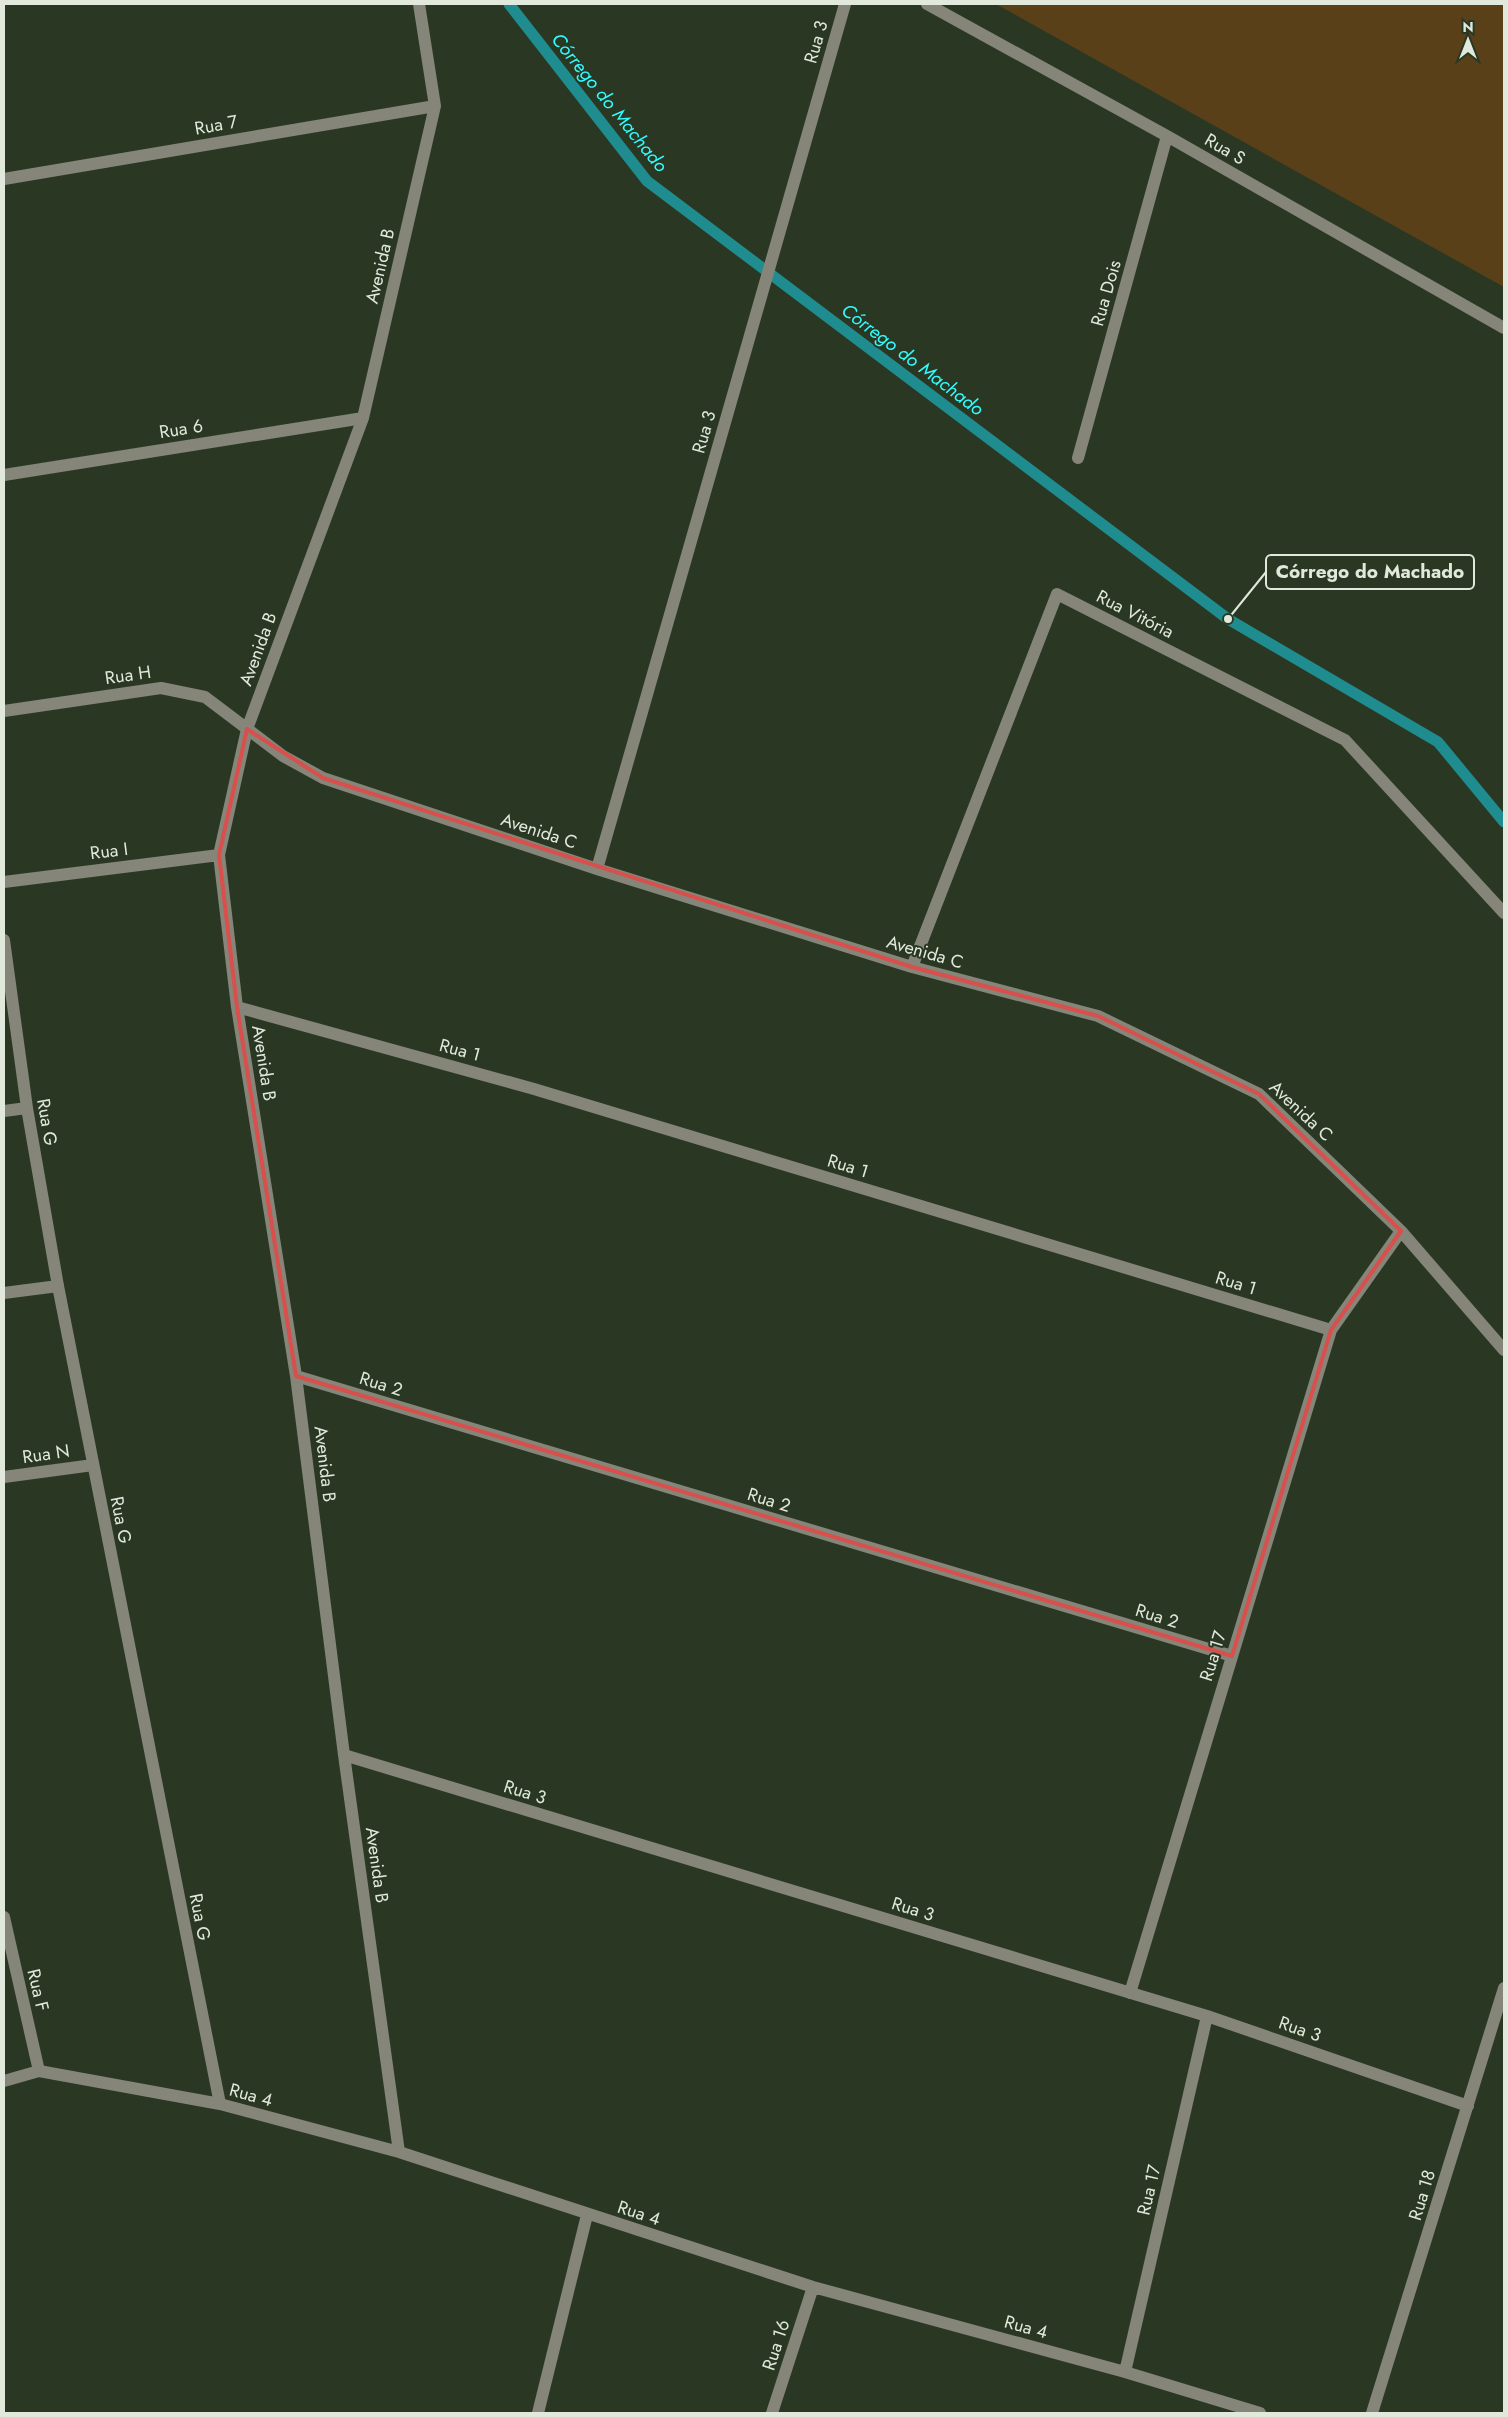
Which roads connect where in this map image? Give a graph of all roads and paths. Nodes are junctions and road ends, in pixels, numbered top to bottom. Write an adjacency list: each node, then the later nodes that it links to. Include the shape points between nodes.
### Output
1 (419, 4): 4 (street, Avenida B)
2 (845, 4): 14 (street, Rua 3)
3 (927, 4): 5 (street, Rua S)
4 (435, 106): 6 (street, Rua 7); 8 (street, Avenida B)
5 (1167, 136): 7 (street, Rua S); 9 (street, Rua Dois)
6 (4, 179)
7 (1504, 328)
8 (363, 418): 10 (street, Rua 6); 12 (street, Avenida B)
9 (1078, 458)
10 (4, 475)
11 (4, 711): 12 (street, Rua H, via 161,688 206,697)
12 (247, 729): 13 (street, Avenida B); 14 (street, Avenida C, via 283,756 323,778)
13 (218, 855): 15 (street, Rua I); 19 (street, Avenida B)
14 (597, 869): 18 (street, Avenida C)
15 (4, 882)
16 (1504, 914): 18 (street, Rua Vitória, via 1345,740 1057,594)
17 (4, 940): 20 (street, Rua G)
18 (912, 967): 22 (street, Avenida C, via 1098,1016 1259,1094)
19 (237, 1007): 25 (street, Rua 1, via 534,1089); 27 (street, Avenida B)
20 (26, 1108): 21 (street); 23 (street, Rua G)
21 (4, 1111)
22 (1401, 1231): 25 (street); 26 (street, Avenida C)
23 (58, 1286): 24 (street); 28 (street, Rua G)
24 (4, 1293)
25 (1331, 1330): 30 (street, Rua 17)
26 (1504, 1350)
27 (296, 1376): 30 (street, Rua 2); 31 (street, Avenida B)
28 (93, 1465): 29 (street, Rua N); 38 (street, Rua G)
29 (4, 1477)
30 (1232, 1656): 34 (street, Rua 17)
31 (344, 1755): 34 (street, Rua 3); 40 (street, Avenida B)
32 (4, 1917): 36 (street, Rua F)
33 (1504, 1988): 39 (street, Rua 18)
34 (1130, 1993): 35 (street, Rua 3)
35 (1207, 2016): 39 (street, Rua 3); 43 (street, Rua 17)
36 (39, 2071): 37 (street, Rua 4); 38 (street, Rua 4)
37 (4, 2081)
38 (220, 2104): 40 (street, Rua 4)
39 (1468, 2106): 47 (street, Rua 18)
40 (399, 2152): 41 (street, Rua 4)
41 (587, 2215): 42 (street, Rua 4); 44 (street)
42 (813, 2287): 43 (street, Rua 4); 45 (street, Rua 16)
43 (1125, 2372): 46 (street, Rua 4)
44 (538, 2413)
45 (772, 2413)
46 (1260, 2413)
47 (1372, 2413)

